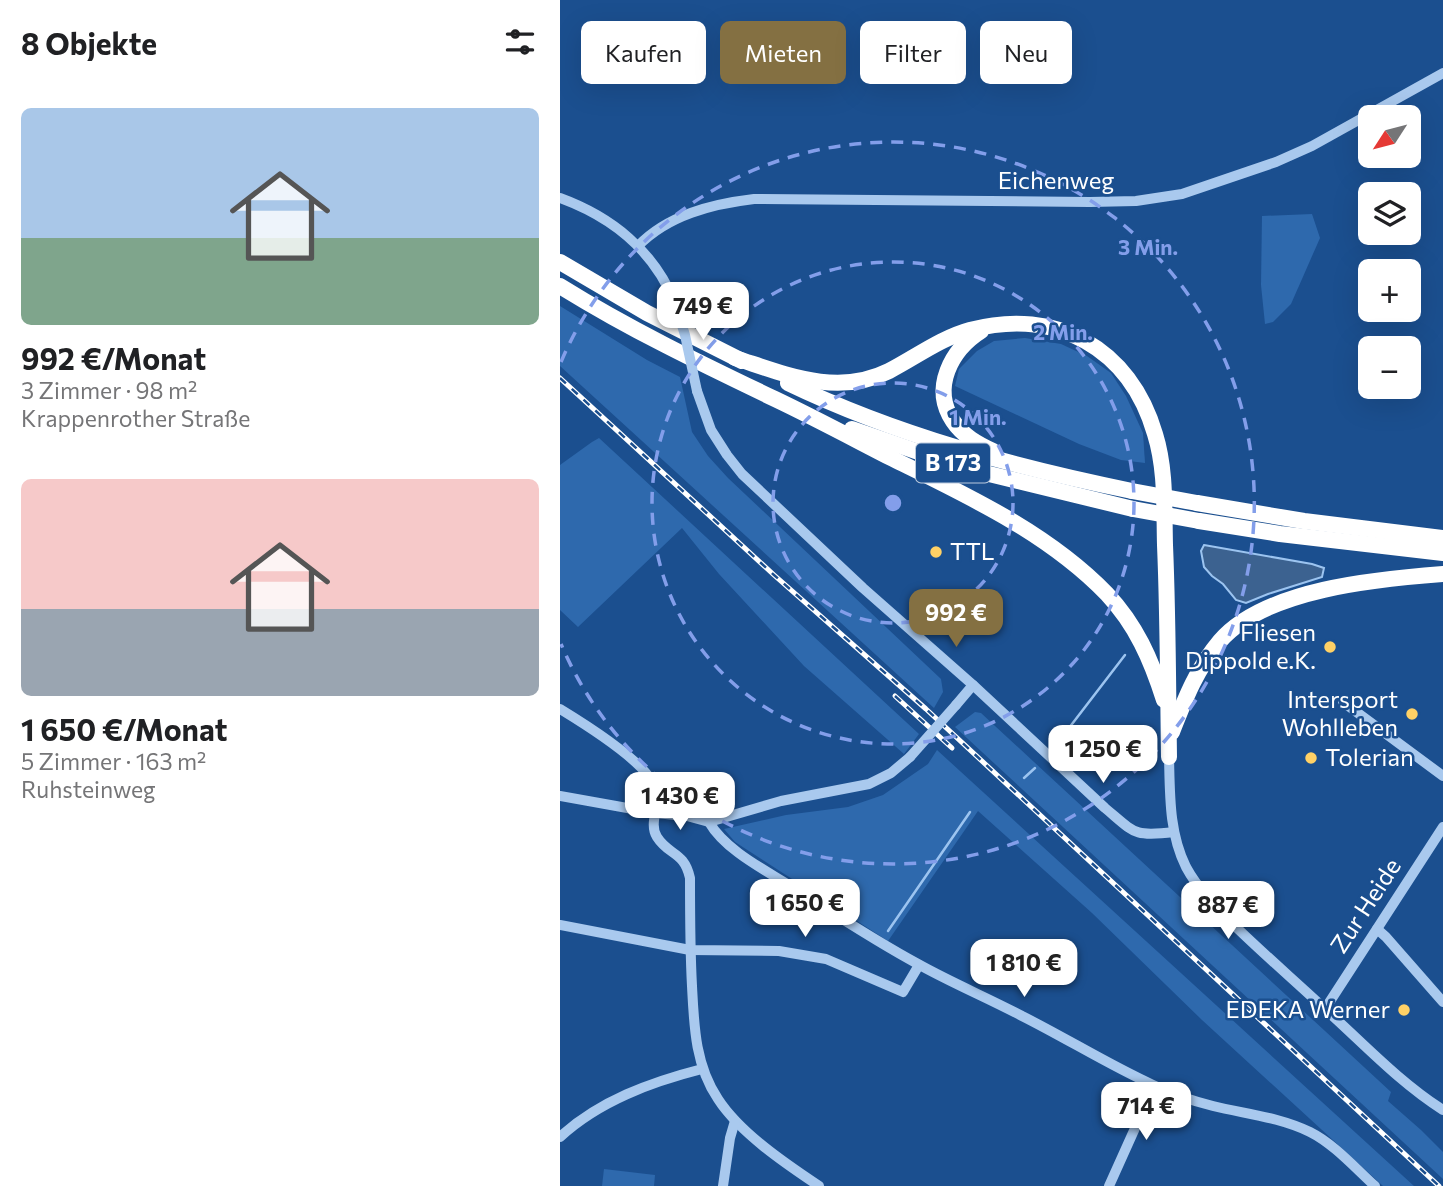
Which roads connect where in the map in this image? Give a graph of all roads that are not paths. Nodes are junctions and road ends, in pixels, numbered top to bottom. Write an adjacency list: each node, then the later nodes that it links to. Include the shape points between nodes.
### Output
1 (1443, 73): 3 (street, Eichenweg, via 1312,146 1182,194 1090,202 754,199 679,218)
2 (560, 198): 3 (street, via 597,214)
3 (638, 246): 13 (street, bridge, via 670,289 697,391 727,455 863,588)
4 (560, 262): 7 (highway, B 173)
5 (560, 286): 8 (highway, B 173, via 696,362)
6 (987, 327): 7 (highway, via 956,334 887,372 862,380 799,379); 9 (highway, via 950,362 945,400 963,433); 16 (highway, via 1034,324 1081,338 1123,372 1142,399 1155,432 1163,475)
7 (735, 358): 9 (highway, B 173, via 861,414 951,447)
8 (778, 401): 11 (highway, B 173, bridge, via 973,470 1133,509); 16 (highway, via 995,511 1079,568 1113,600 1138,634)
9 (1023, 466): 10 (highway, B 173, bridge, via 1197,503)
10 (1443, 538)
11 (1443, 554)
12 (1443, 574): 17 (highway, via 1323,590 1254,614 1220,641 1199,670)
13 (973, 685): 21 (street, bridge, via 891,773 869,784 781,801); 22 (street, via 1133,831 1145,835)
14 (1343, 702): 18 (street)
15 (560, 709): 20 (street, via 615,745 651,779 657,796)
16 (1169, 715): 17 (highway)
17 (1169, 749): 22 (street)
18 (1443, 776)
19 (560, 796): 20 (street)
20 (655, 813): 21 (street); 26 (street, via 655,834 688,867)
21 (709, 822): 27 (street, via 748,859)
22 (1174, 832): 29 (street, via 1199,887)
23 (1441, 834): 25 (street, Zur Heide)
24 (560, 927): 26 (street)
25 (1377, 929): 28 (street); 29 (street, Zur Heide)
26 (690, 950): 27 (street, via 779,951 826,958 902,992); 30 (street, via 693,1020)
27 (919, 965): 31 (street)
28 (1443, 1002)
29 (1325, 1009): 32 (street)
30 (702, 1069): 33 (street, via 716,1097); 34 (street, via 625,1095 596,1109)
31 (1154, 1086): 37 (street); 38 (street, via 1182,1098 1291,1123 1326,1143)
32 (1443, 1110)
33 (736, 1121): 35 (street); 36 (street)
34 (560, 1137)
35 (723, 1186)
36 (820, 1186)
37 (1110, 1186)
38 (1375, 1186)

